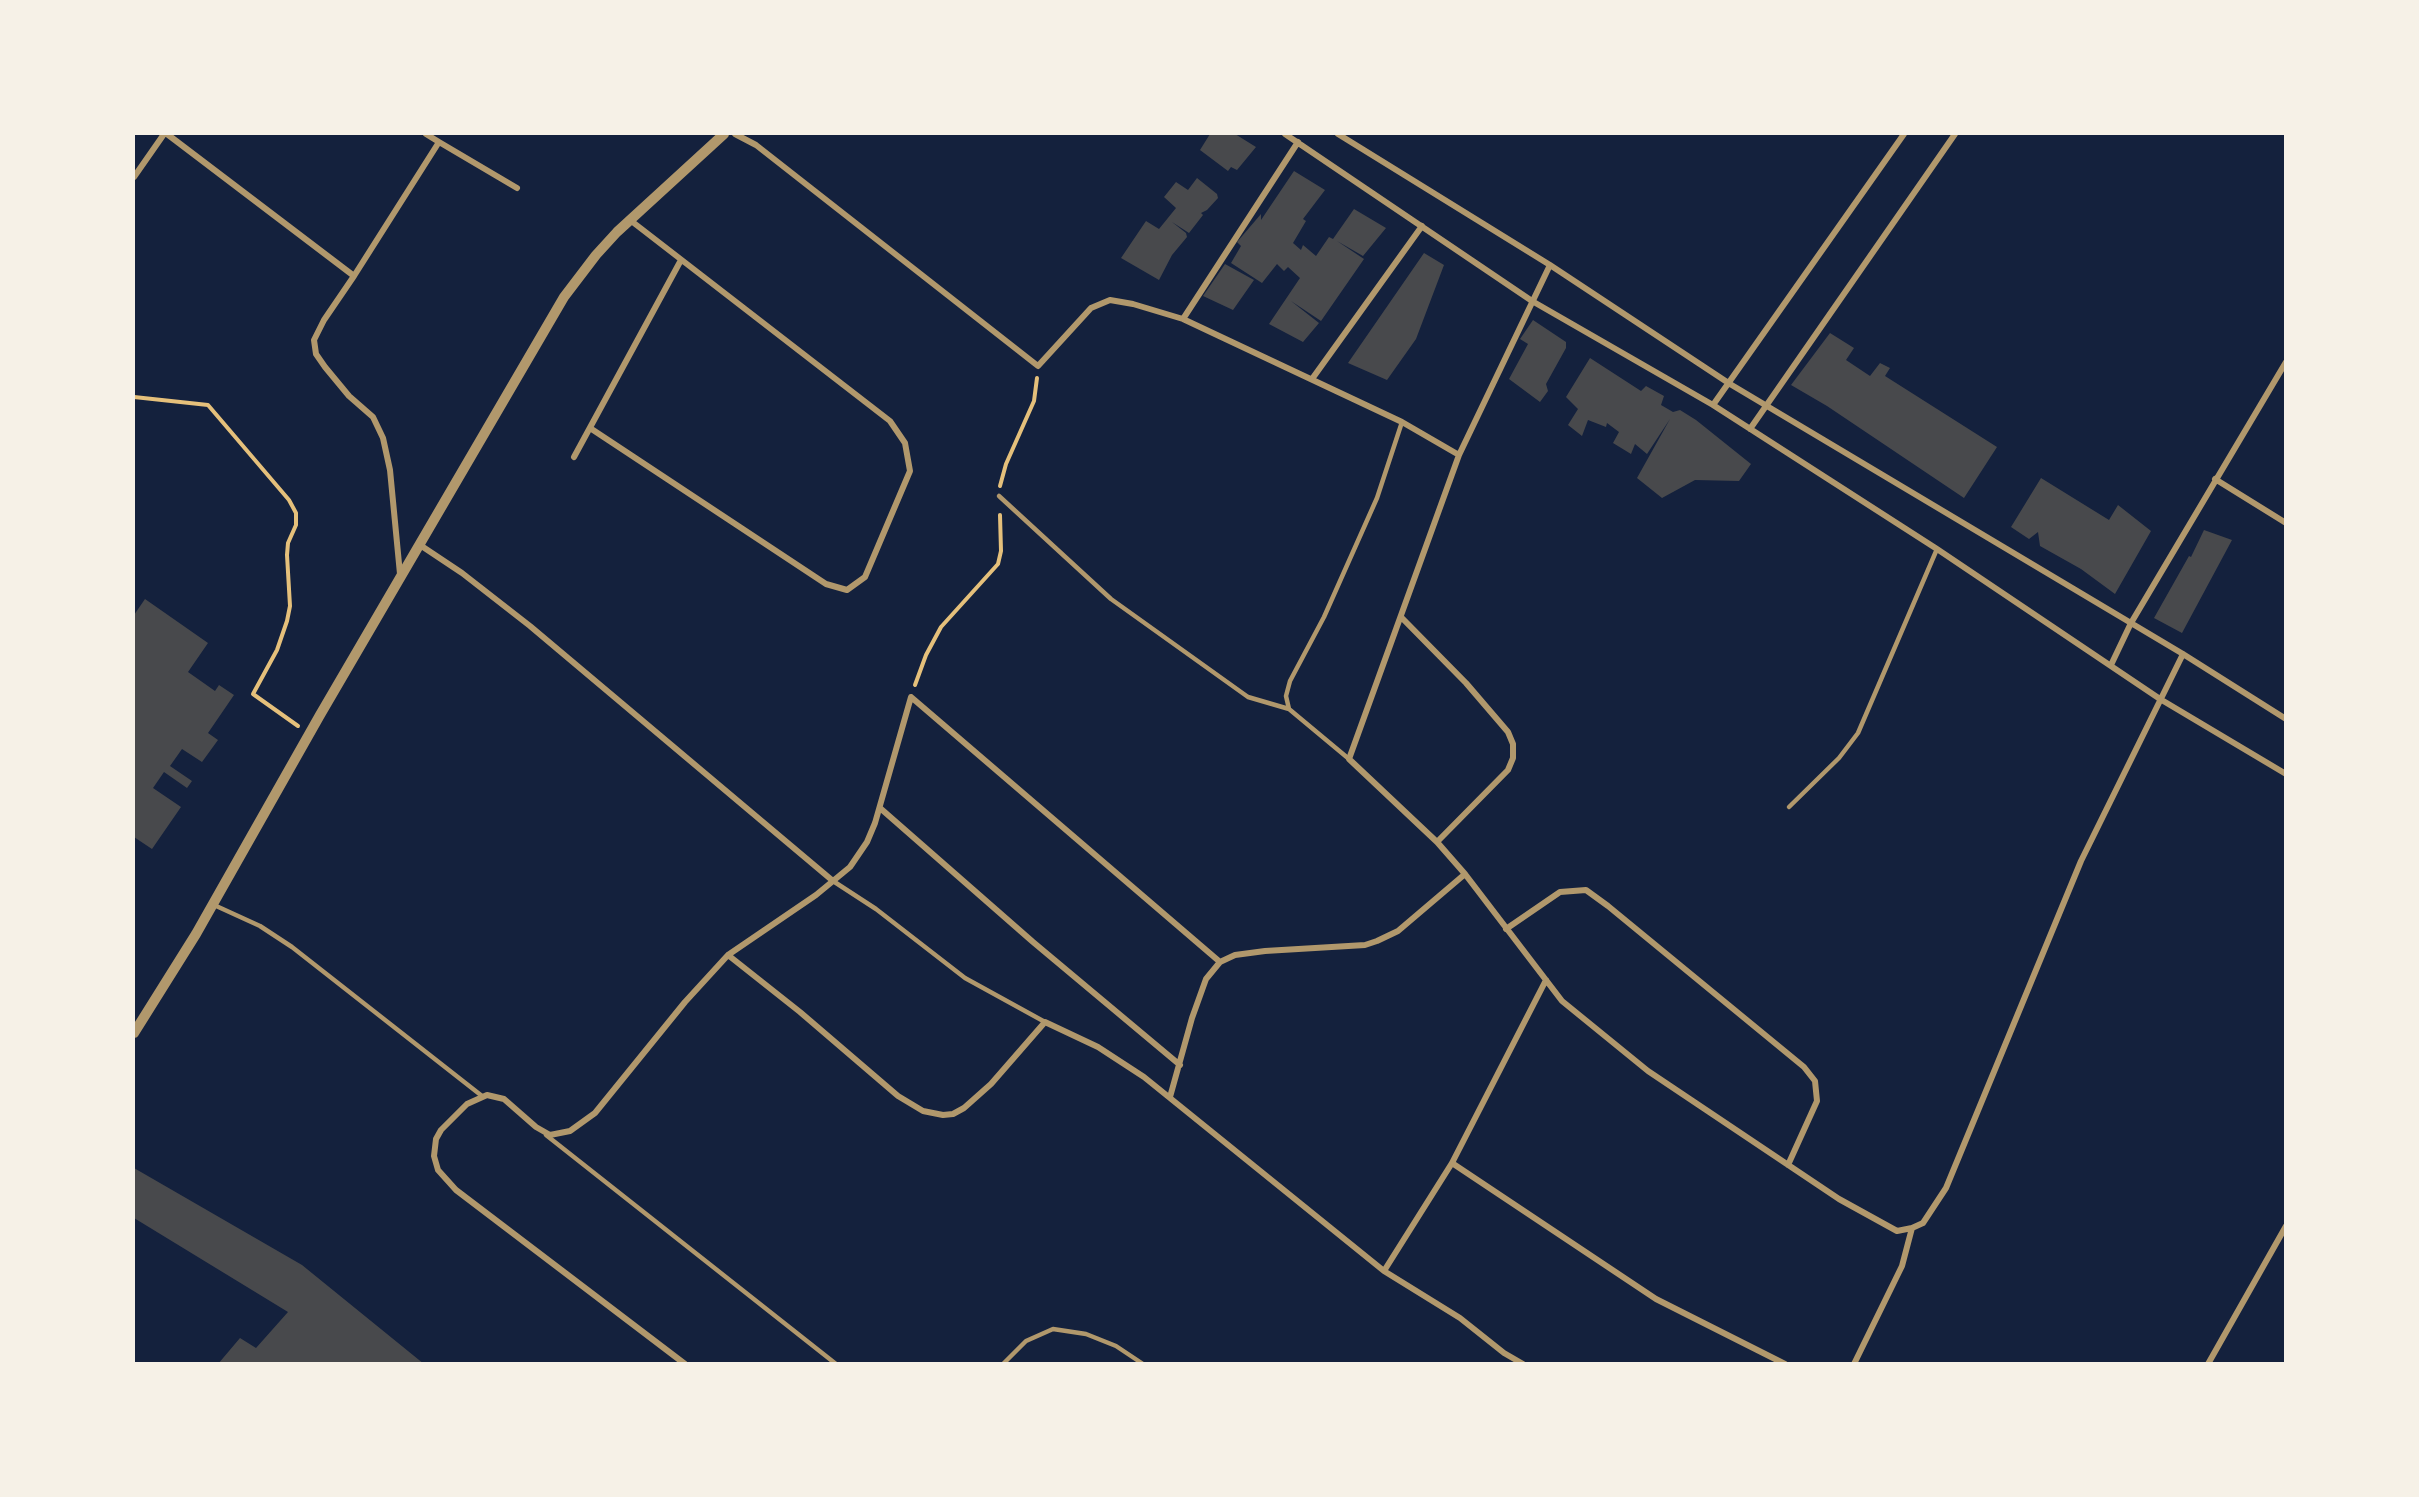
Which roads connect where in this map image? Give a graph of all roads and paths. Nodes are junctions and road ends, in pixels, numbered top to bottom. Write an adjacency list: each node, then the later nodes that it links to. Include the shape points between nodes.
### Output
1 (166, 134): 11 (street); 17 (street)
2 (426, 134): 9 (street)
3 (724, 134): 13 (street)
4 (735, 134): 21 (street, via 756,145)
5 (1285, 134): 10 (street)
6 (1338, 134): 16 (street)
7 (1904, 134): 24 (street)
8 (1955, 134): 26 (street)
9 (439, 142): 12 (street); 17 (street)
10 (1298, 142): 14 (street); 19 (street)
11 (134, 177)
12 (517, 188)
13 (630, 220): 15 (street); 36 (street, via 596,255 564,297)
14 (1422, 226): 18 (street); 23 (street)
15 (681, 260): 29 (street); 29 (street, via 890,421 905,443 910,471 865,577 847,590 826,584)
16 (1550, 265): 18 (street); 24 (street)
17 (354, 276): 38 (street, via 314,340 316,354 373,417 383,438)
18 (1532, 301): 27 (street); 31 (street)
19 (1183, 319): 21 (street, via 1110,300 1091,308); 23 (street)
20 (2286, 362): 22 (street)
21 (1038, 366): 34 (path, via 1034,401 1004,471)
22 (2283, 371): 33 (street)
23 (1312, 380): 28 (street)
24 (1730, 384): 26 (street); 27 (street)
25 (134, 397): 47 (path, via 208,405 296,513 296,525 288,543 287,621 277,650 253,694)
26 (1767, 404): 30 (street); 40 (street)
27 (1713, 405): 30 (street)
28 (1402, 422): 31 (street); 45 (lane, via 1377,498 1324,617 1290,681 1286,696)
29 (590, 428): 32 (street)
30 (1750, 429): 37 (street)
31 (1459, 455): 39 (street)
32 (574, 458)
33 (2215, 479): 35 (street); 40 (street)
34 (999, 496): 43 (path, via 1001,558 932,642); 45 (lane, via 1111,599 1248,698)
35 (2286, 523)
36 (420, 545): 38 (street); 54 (street, via 530,626)
37 (1936, 549): 42 (street); 50 (lane, via 1858,733 1839,758)
38 (401, 578): 47 (street)
39 (1401, 617): 48 (street); 52 (street, via 1466,683 1508,732 1513,744 1508,770)
40 (2131, 623): 41 (street); 42 (street)
41 (2183, 654): 44 (street); 46 (street)
42 (2111, 665): 44 (street)
43 (910, 697): 51 (street); 58 (street)
44 (2160, 699): 49 (street); 70 (street, via 2082,861 1947,1188 1923,1223)
45 (1289, 709): 48 (lane)
46 (2286, 719)
47 (309, 734): 55 (street)
48 (1348, 759): 52 (street)
49 (2286, 774)
50 (1788, 807)
51 (880, 808): 54 (street, via 858,857); 63 (street)
52 (1437, 842): 53 (street)
53 (1465, 874): 56 (street); 58 (street, via 1398,931 1377,941 1235,955)
54 (833, 881): 57 (street); 61 (lane, via 965,978)
55 (212, 905): 60 (street); 64 (lane, via 260,926 292,947)
56 (1506, 929): 59 (street); 68 (street, via 1560,892 1586,890 1804,1067 1815,1081 1817,1101)
57 (728, 955): 61 (street, via 898,1096 932,1113 953,1114 975,1099); 66 (street, via 595,1113 570,1131)
58 (1220, 962): 63 (street, via 1206,979)
59 (1546, 980): 67 (street); 68 (street, via 1562,1001 1648,1071)
60 (137, 1018): 62 (street)
61 (1045, 1022): 65 (street, via 1098,1047)
62 (134, 1033)
63 (1180, 1065): 65 (street)
64 (482, 1096): 66 (street, via 504,1099); 72 (street, via 460,1110 436,1139 434,1156 445,1180)
65 (1170, 1097): 71 (street)
66 (544, 1133): 73 (lane)
67 (1452, 1163): 71 (street); 77 (street, via 1656,1299)
68 (1788, 1165): 70 (street, via 1897,1231)
69 (2286, 1226): 79 (street)
70 (1912, 1228): 78 (street, via 1902,1266)
71 (1384, 1271): 76 (street, via 1460,1318)
72 (685, 1364)
73 (836, 1364)
74 (1003, 1364): 75 (lane, via 1026,1341 1053,1329 1086,1334 1116,1346)
75 (1143, 1364)
76 (1523, 1364)
77 (1785, 1364)
78 (1854, 1364)
79 (2208, 1364)

